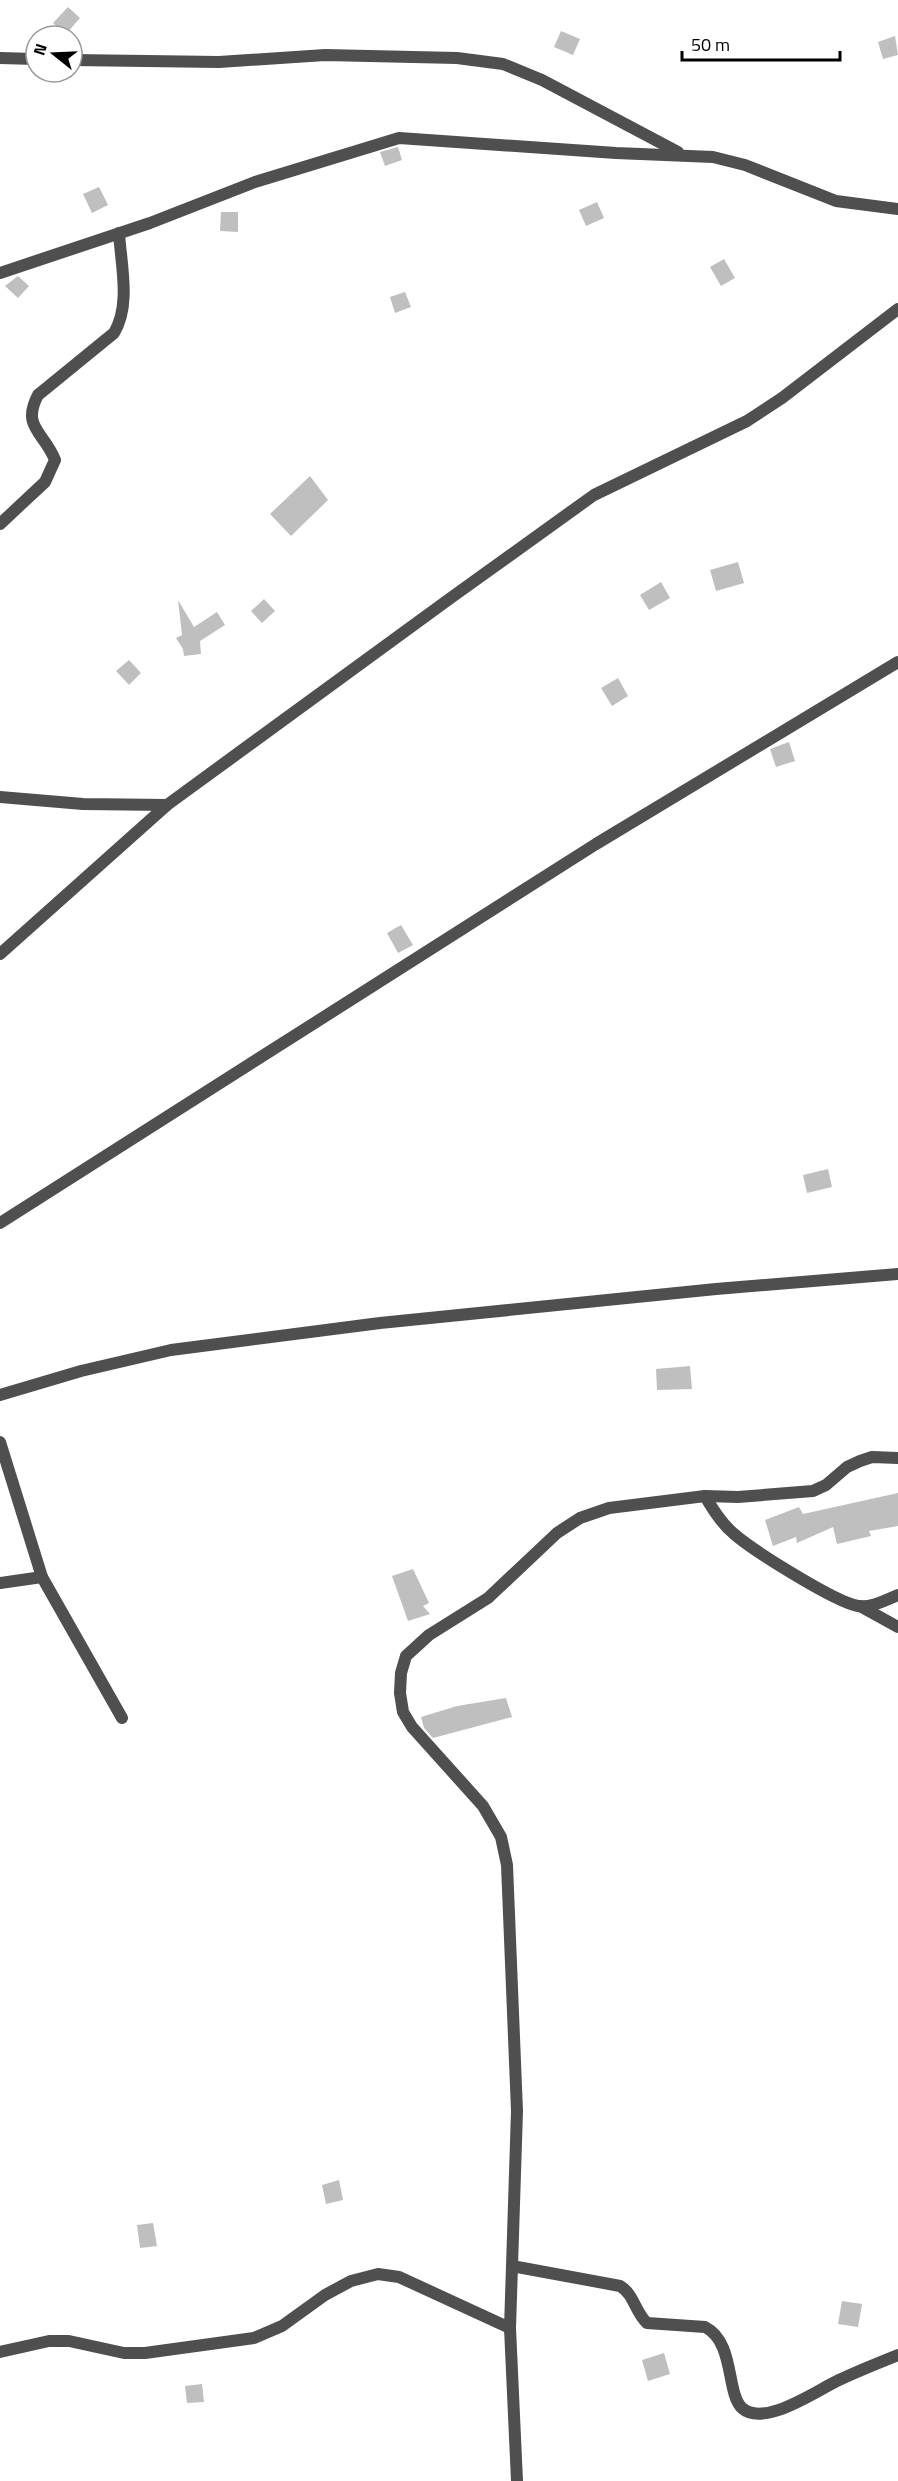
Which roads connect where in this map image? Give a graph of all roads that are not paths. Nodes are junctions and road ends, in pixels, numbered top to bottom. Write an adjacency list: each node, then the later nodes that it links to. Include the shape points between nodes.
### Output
1 (0, 58): 2 (street)
2 (24, 59)
3 (84, 60): 4 (street, via 219,62 325,55 457,58 503,64 542,80)
4 (682, 154): 5 (street, via 745,165 836,201); 6 (street, via 399,138 255,182)
5 (898, 209)
6 (119, 233): 7 (street); 9 (street, via 124,309 121,321 114,333 38,395 31,419 55,460 45,482)
7 (0, 273)
8 (898, 309): 12 (street, via 782,398 747,420 594,495)
9 (0, 524)
10 (898, 662): 14 (street, via 596,844)
11 (0, 797): 12 (street, via 83,804)
12 (167, 805): 13 (street)
13 (0, 954)
14 (0, 1223)
15 (898, 1274): 16 (street, via 380,1323 171,1350)
16 (0, 1395)
17 (0, 1442): 20 (street)
18 (898, 1458): 19 (street, via 872,1457 860,1461 813,1491)
19 (705, 1496): 23 (street, via 718,1518 750,1546 840,1599); 26 (street, via 609,1508 580,1518 557,1533 488,1598 429,1635 406,1656 401,1672 403,1712 483,1806 501,1837 507,1865 517,2111)
20 (42, 1578): 21 (street); 25 (street)
21 (0, 1583)
22 (898, 1595): 23 (street, via 875,1605)
23 (859, 1606): 24 (street)
24 (898, 1627)
25 (122, 1718)
26 (512, 2266): 27 (street); 29 (street, via 620,2286 647,2323 711,2330 727,2356 738,2404 753,2414 798,2403)
27 (510, 2328): 28 (street, via 399,2277 378,2274 351,2281 282,2326 254,2338 145,2353 124,2353 69,2341 49,2341); 30 (street)
28 (0, 2352)
29 (898, 2355)
30 (517, 2481)

